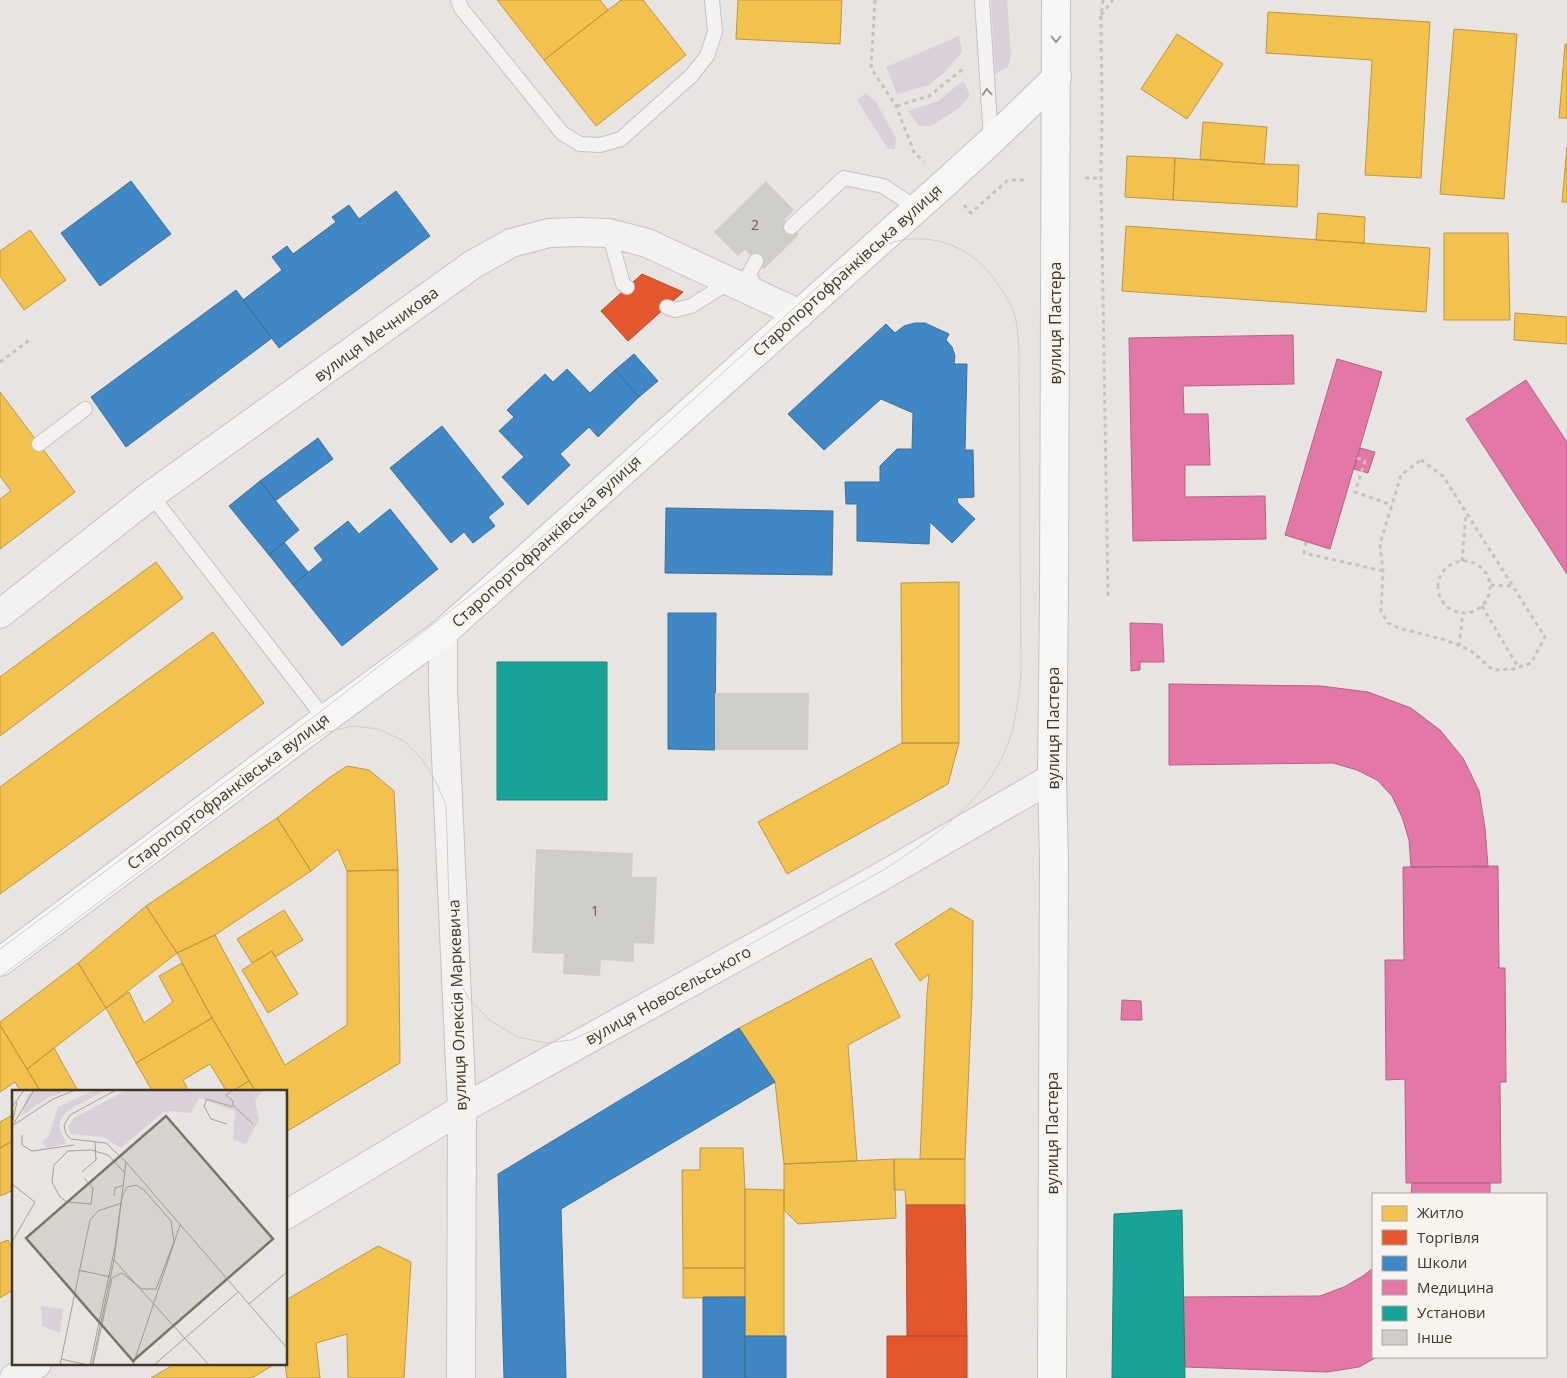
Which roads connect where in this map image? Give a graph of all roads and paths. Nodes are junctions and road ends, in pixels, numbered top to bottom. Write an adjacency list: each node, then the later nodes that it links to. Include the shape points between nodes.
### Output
1 (458, 0): 2 (lane, via 461,8 562,133 580,144 600,146 621,139 691,76 707,56 715,32)
2 (712, 0)
3 (875, 0): 11 (path, via 871,68)
4 (982, 0): 9 (lane)
5 (1056, 0): 10 (main road, вулиця Пастера, one-way to 10)
6 (1103, 0): 8 (path)
7 (1113, 0): 8 (path)
8 (1101, 16): 13 (path)
9 (984, 53): 11 (path, via 929,96); 12 (lane, one-way to 9)
10 (1057, 77): 12 (main road, Старопортофранківська вулиця); 14 (main road, вулиця Пастера)
11 (896, 106): 15 (path, via 914,152)
12 (991, 141): 15 (main road, Старопортофранківська вулиця)
13 (1101, 178): 14 (path); 38 (path)
14 (1055, 179): 15 (path, via 1008,180 971,213); 46 (main road, вулиця Пастера)
15 (944, 184): 16 (main road, Старопортофранківська вулиця)
16 (917, 208): 17 (lane, via 883,186 844,178); 24 (main road, Старопортофранківська вулиця)
17 (792, 228)
18 (610, 233): 20 (street, вулиця Мечникова, via 647,243); 21 (lane, via 623,284); 30 (street, вулиця Мечникова, via 549,233 512,243 472,265)
19 (756, 261): 22 (lane, via 749,274)
20 (731, 281): 22 (street, вулиця Мечникова); 23 (lane, via 691,306 675,310)
21 (627, 287)
22 (758, 294): 24 (street, вулиця Мечникова)
23 (667, 307)
24 (800, 314): 42 (main road, Старопортофранківська вулиця)
25 (31, 339): 26 (path)
26 (0, 362)
27 (85, 409): 28 (lane)
28 (39, 444)
29 (1357, 458): 31 (path, via 1365,461 1356,492)
30 (151, 495): 41 (street, вулиця Мечникова); 45 (lane)
31 (1392, 505): 32 (path, via 1401,475 1420,460 1443,476); 35 (path, via 1380,544)
32 (1466, 513): 34 (path); 37 (path)
33 (1306, 542): 35 (path, via 1304,554)
34 (1462, 561): 36 (path, via 1480,565 1487,572); 40 (path, via 1452,563 1444,570 1438,590 1441,600 1449,608)
35 (1383, 571): 43 (path, via 1381,611 1388,623)
36 (1490, 585): 37 (path); 39 (path, via 1488,600)
37 (1512, 586): 44 (path, via 1545,637 1531,662)
38 (1108, 598)
39 (1482, 606): 40 (path); 44 (path)
40 (1463, 613): 43 (path)
41 (0, 614)
42 (443, 633): 45 (main road, Старопортофранківська вулиця); 48 (street, вулиця Олексія Маркевича)
43 (1459, 646): 44 (path, via 1470,650 1492,670)
44 (1518, 667)
45 (325, 719): 47 (main road, Старопортофранківська вулиця)
46 (1052, 778): 48 (street, вулиця Новосельського, via 869,884); 53 (main road, вулиця Пастера)
47 (0, 962)
48 (462, 1109): 49 (street, вулиця Новосельського); 52 (street, вулиця Олексія Маркевича)
49 (288, 1214)
50 (33, 1366): 51 (street)
51 (14, 1378)
52 (461, 1378)
53 (1052, 1378)

